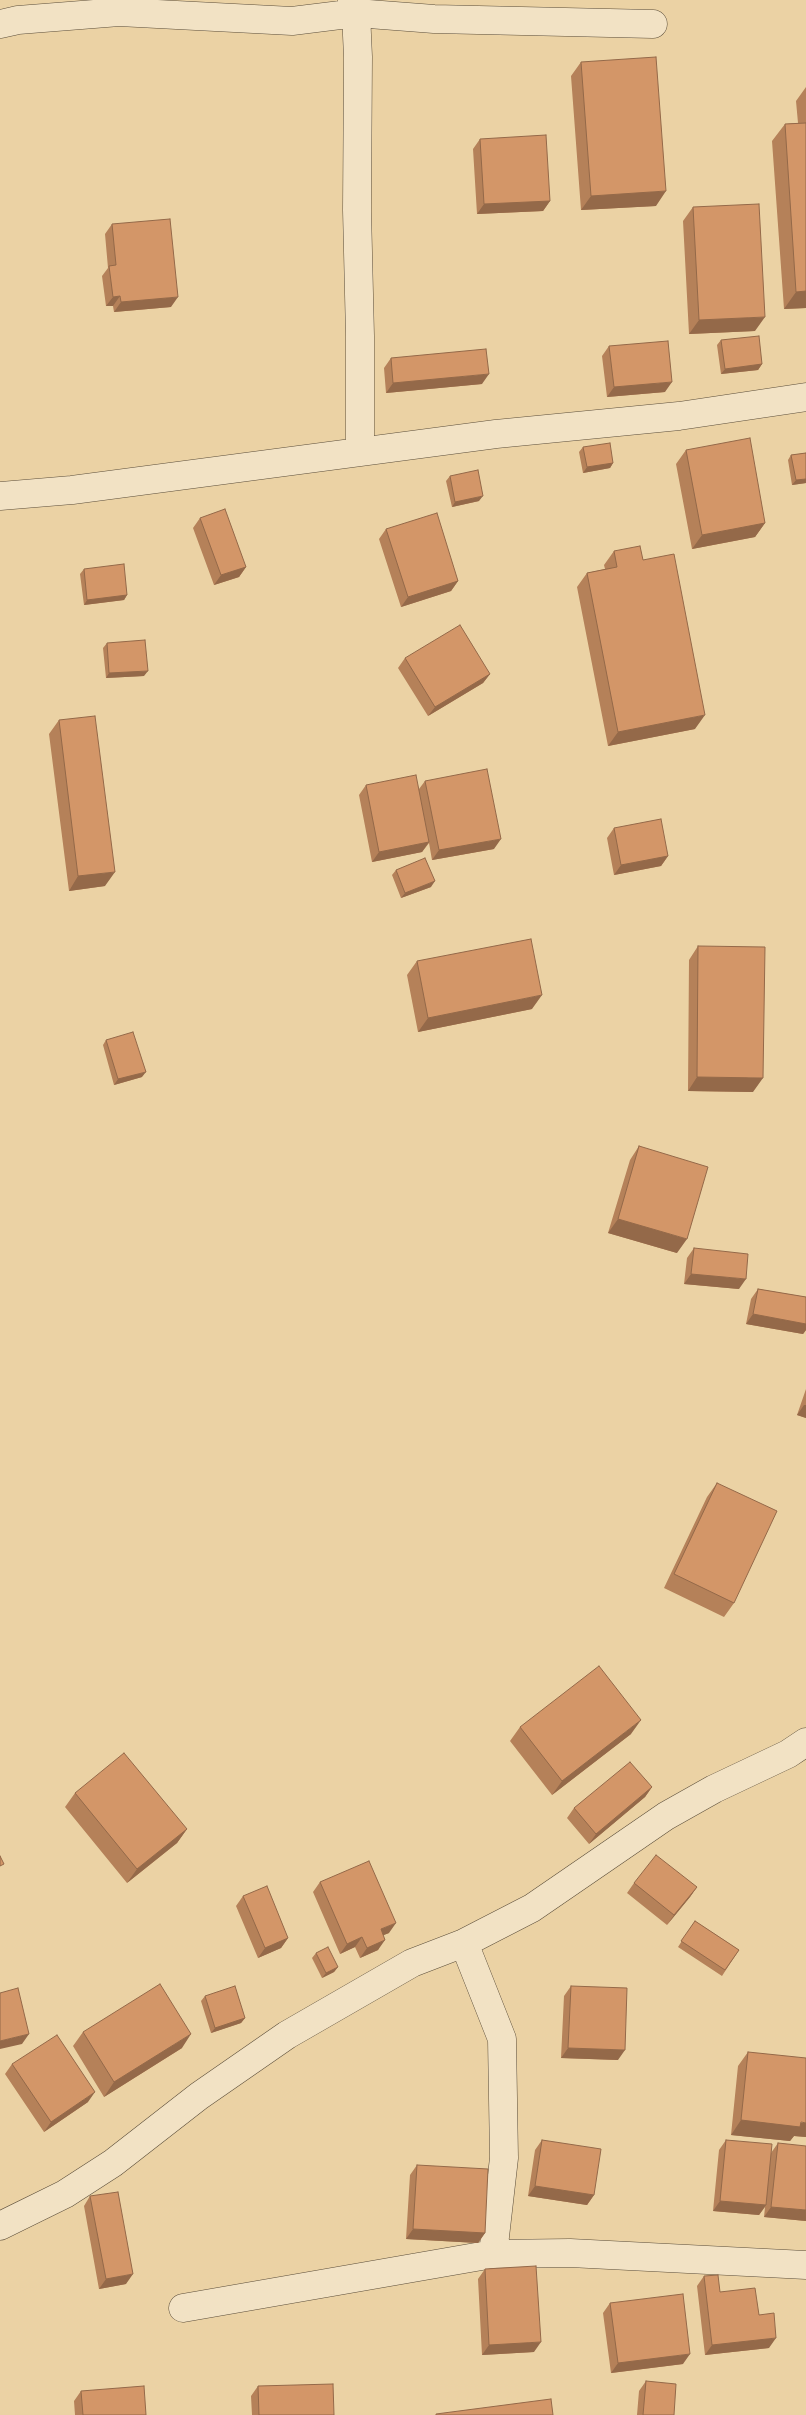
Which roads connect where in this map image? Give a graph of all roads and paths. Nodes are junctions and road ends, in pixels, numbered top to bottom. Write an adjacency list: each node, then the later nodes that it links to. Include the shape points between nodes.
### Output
1 (354, 7): 2 (street, via 292,21 119,12); 3 (street, via 434,19); 5 (street)
2 (0, 24)
3 (653, 24)
4 (806, 397): 5 (street, via 679,416 496,434)
5 (360, 452): 6 (street, via 72,490)
6 (0, 496)
7 (806, 1742): 8 (street, via 666,1816 532,1908)
8 (464, 1943): 9 (street, via 412,1963 287,2035 198,2096 112,2163 65,2194); 10 (street, via 502,2039 504,2158)
9 (0, 2226)
10 (494, 2254): 11 (street, via 570,2253); 12 (street)
11 (806, 2265)
12 (183, 2308)

